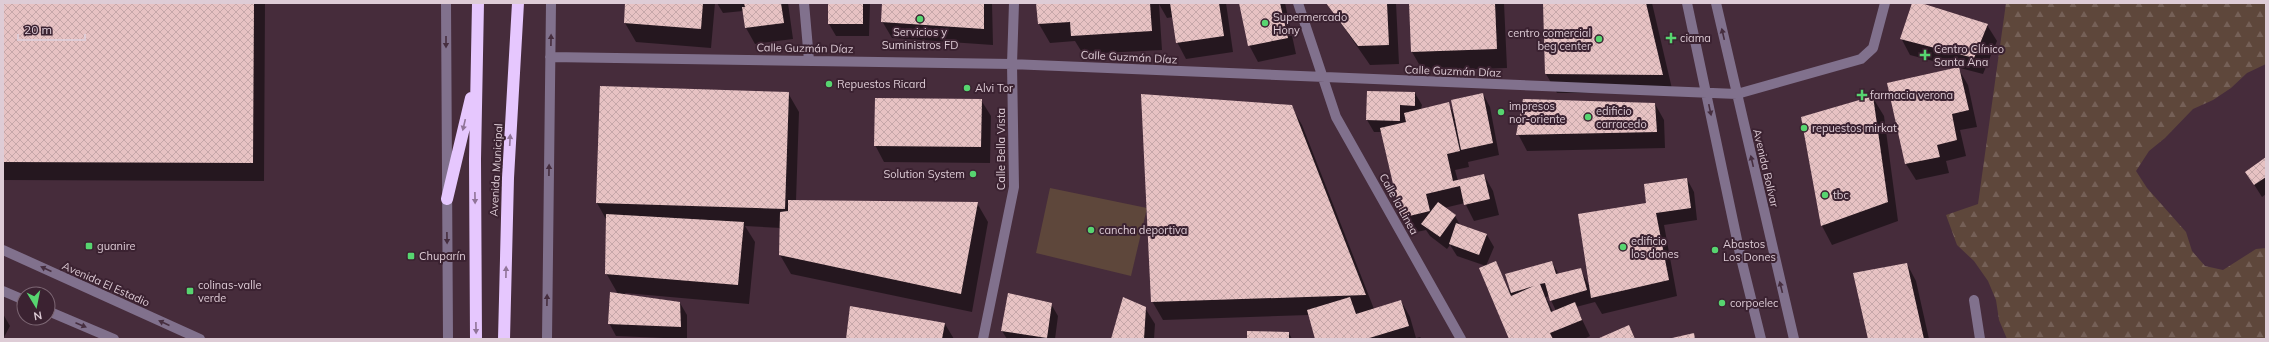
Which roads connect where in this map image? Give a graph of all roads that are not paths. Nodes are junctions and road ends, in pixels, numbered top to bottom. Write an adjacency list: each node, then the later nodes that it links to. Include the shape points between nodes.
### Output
1 (446, 3): 19 (street, one-way to 19)
2 (478, 3): 15 (highway, Avenida Municipal)
3 (518, 3): 29 (highway, Avenida Municipal, one-way to 3, via 508,178)
4 (551, 3): 12 (street, one-way to 4)
5 (804, 3): 13 (street)
6 (1014, 3): 14 (street, Calle Bella Vista)
7 (1309, 3): 11 (street)
8 (1687, 3): 17 (street)
9 (1716, 3): 18 (street, Avenida Bolívar, one-way to 9)
10 (1885, 3): 18 (street, Calle Guzmán Díaz, via 1872,48 1861,59)
11 (1299, 7): 16 (street, Calle la Linea)
12 (550, 57): 13 (street, Calle Guzmán Díaz); 30 (street, one-way to 12)
13 (809, 60): 14 (street, Calle Guzmán Díaz)
14 (1012, 64): 16 (street, Calle Guzmán Díaz); 31 (street, Calle Bella Vista, via 1014,187)
15 (477, 74): 19 (highway, one-way to 19); 28 (highway, Avenida Municipal, one-way to 28)
16 (1322, 78): 17 (street, Calle Guzmán Díaz); 32 (street, Calle la Linea, via 1336,117)
17 (1706, 92): 18 (street, Calle Guzmán Díaz); 33 (street, one-way to 33, via 1740,254)
18 (1737, 94): 34 (street, Avenida Bolívar, one-way to 18)
19 (447, 199): 27 (street, one-way to 27)
20 (3, 250): 26 (street, Avenida El Estadio, one-way to 20)
21 (3, 291): 22 (street)
22 (16, 297)
23 (1974, 300): 35 (street)
24 (56, 314): 25 (street, one-way to 25)
25 (114, 339)
26 (200, 339)
27 (448, 339)
28 (476, 339)
29 (504, 339)
30 (547, 339)
31 (983, 339)
32 (1461, 339)
33 (1761, 339)
34 (1794, 339)
35 (1980, 339)

